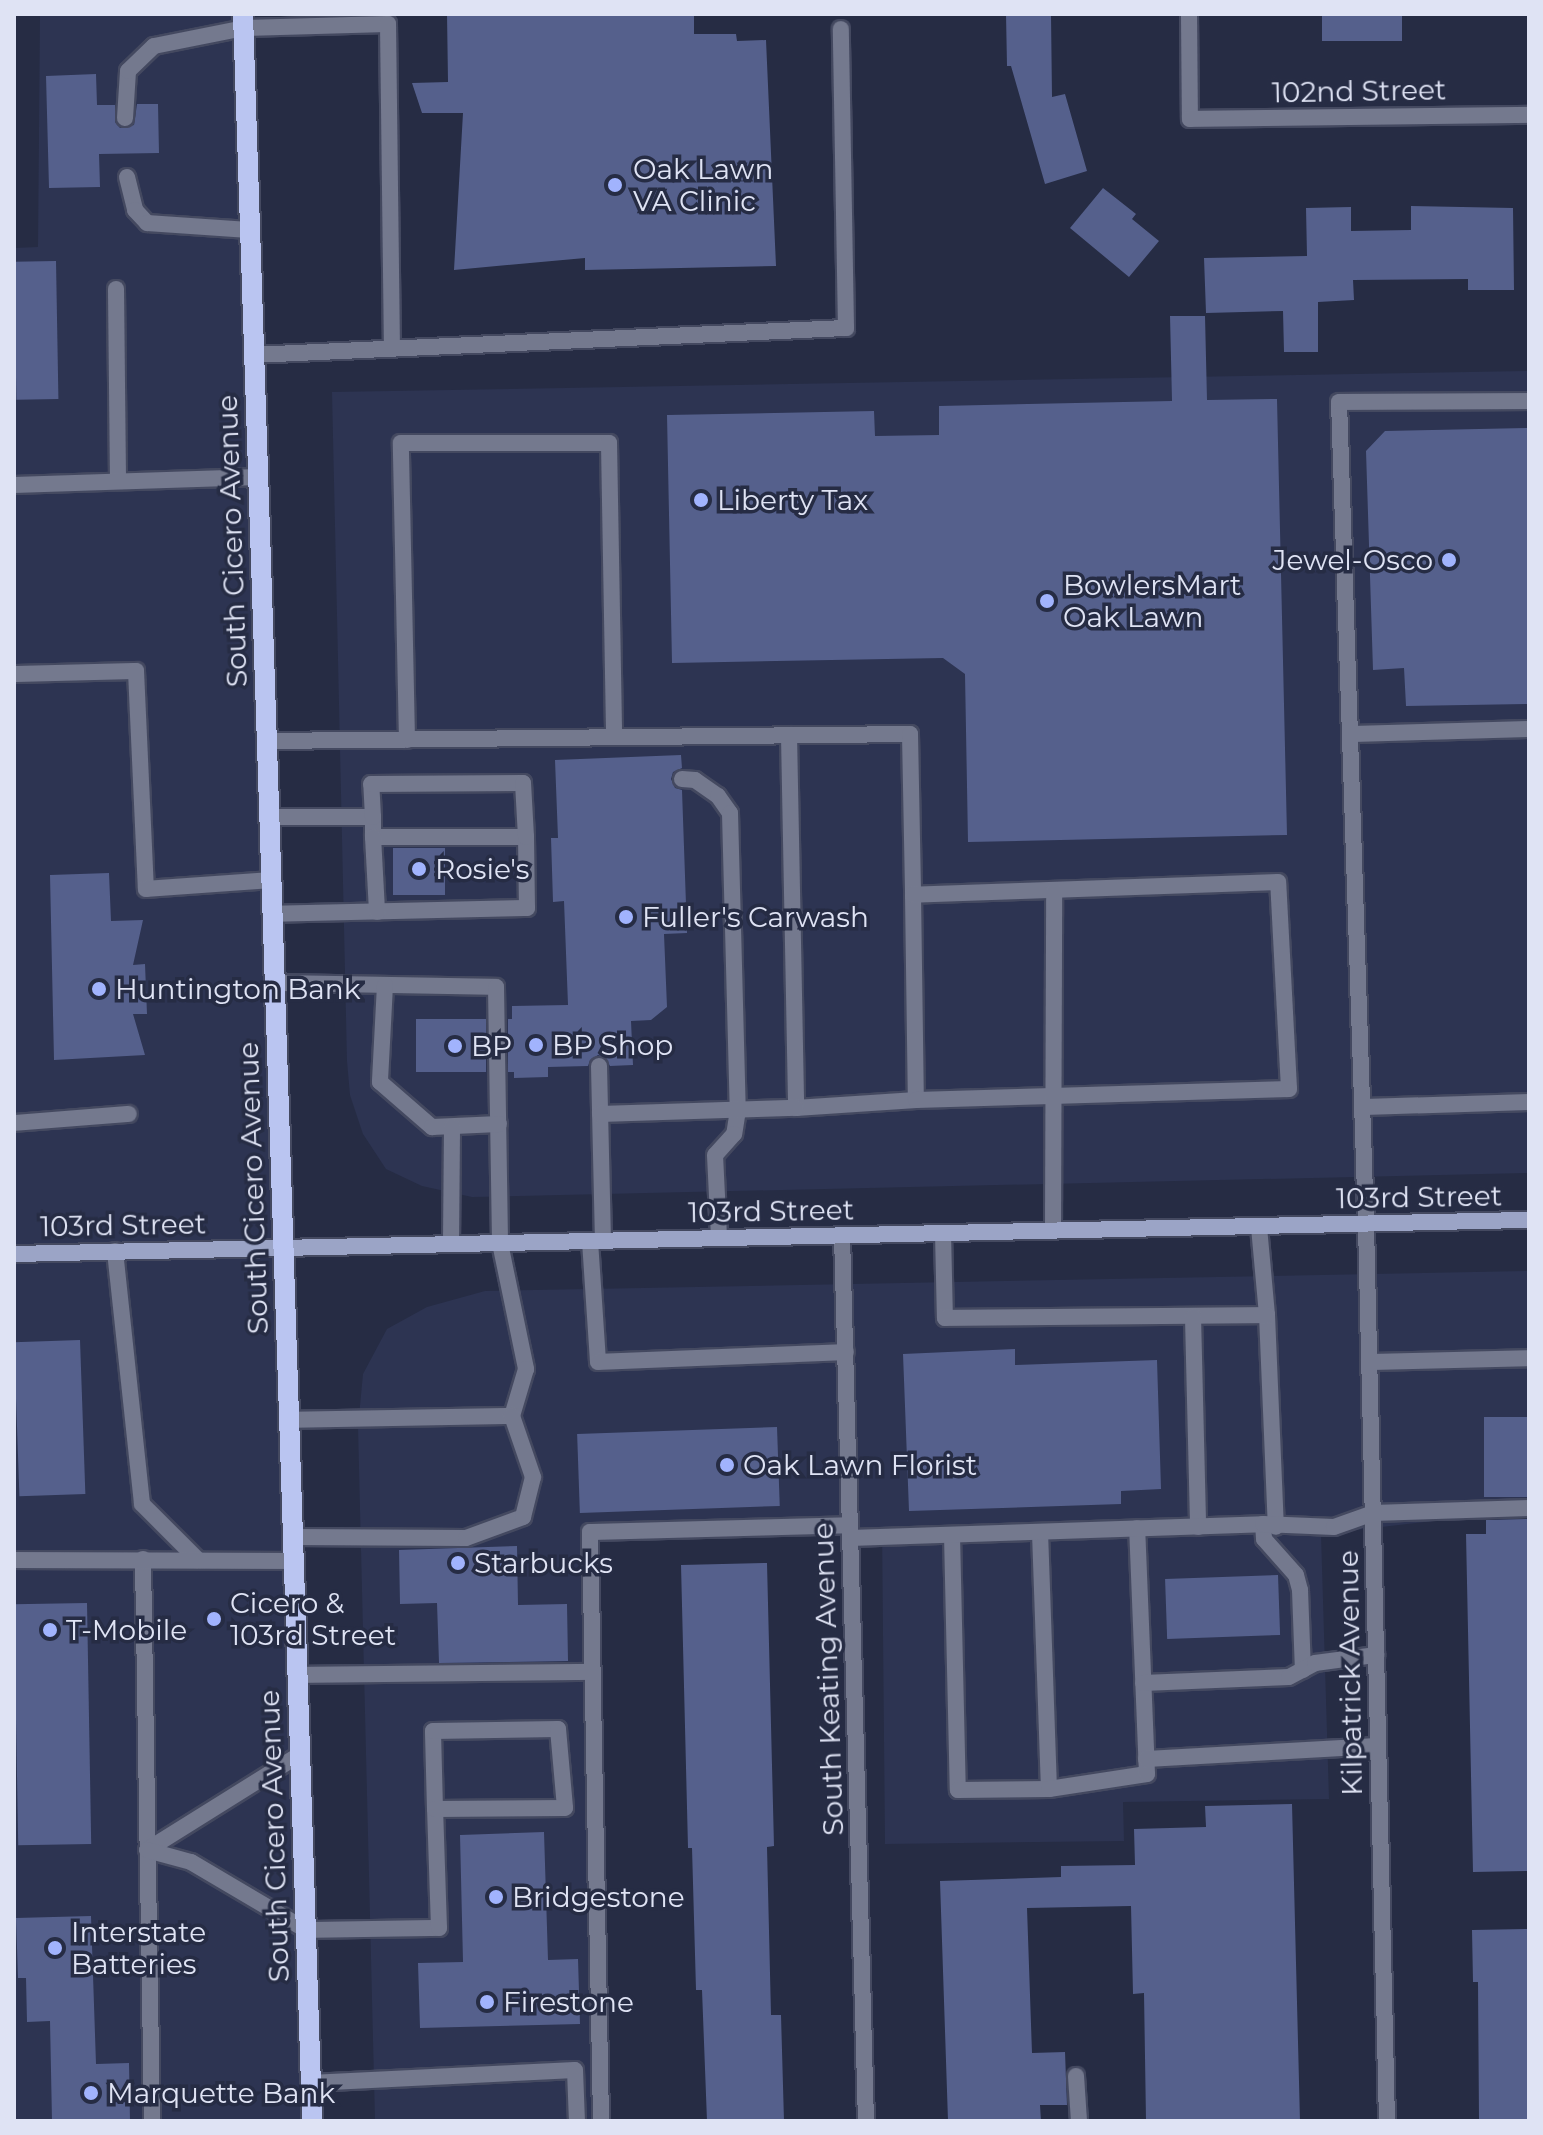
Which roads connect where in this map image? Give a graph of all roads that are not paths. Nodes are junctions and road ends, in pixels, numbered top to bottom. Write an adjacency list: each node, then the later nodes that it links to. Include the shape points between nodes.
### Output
1 (1189, 14): 4 (street, 102nd Street, via 1190,119)
2 (244, 21): 5 (street, via 154,46 128,71); 7 (main road, South Cicero Avenue); 9 (street, via 388,24)
3 (841, 29): 9 (street, via 846,328)
4 (1529, 115)
5 (125, 118)
6 (127, 177): 7 (street, via 135,210 147,223)
7 (249, 230): 10 (main road, South Cicero Avenue)
8 (116, 289): 13 (street)
9 (392, 349): 10 (street)
10 (253, 355): 12 (main road, South Cicero Avenue)
11 (1529, 401): 17 (street, Kilpatrick Avenue, via 1339,402)
12 (258, 477): 13 (street); 21 (main road, South Cicero Avenue)
13 (118, 481): 14 (street)
14 (14, 485)
15 (14, 674): 27 (street, via 136,671 146,889)
16 (1529, 729): 17 (street)
17 (1352, 734): 38 (street, Kilpatrick Avenue)
18 (789, 735): 19 (street); 29 (street, via 910,734); 39 (street)
19 (614, 737): 20 (street); 20 (street, via 609,443 401,443)
20 (407, 740): 21 (street)
21 (267, 741): 23 (main road, South Cicero Avenue)
22 (682, 779): 40 (street, via 695,780 718,796 730,813)
23 (269, 817): 24 (street); 27 (main road, South Cicero Avenue)
24 (373, 817): 25 (street); 26 (street, via 371,784 523,783)
25 (373, 837): 26 (street); 30 (street)
26 (526, 837): 30 (street, via 527,908)
27 (271, 880): 31 (main road, South Cicero Avenue)
28 (1054, 891): 29 (street); 35 (street); 35 (street, via 1278,882 1289,1089)
29 (913, 895): 36 (street)
30 (377, 912): 31 (street)
31 (272, 914): 32 (main road, South Cicero Avenue)
32 (274, 983): 33 (street); 56 (main road, South Cicero Avenue)
33 (385, 985): 44 (street, via 496,987); 45 (street, via 380,1082 432,1127)
34 (599, 1066): 42 (street)
35 (1056, 1096): 36 (street); 49 (street)
36 (916, 1100): 39 (street)
37 (1529, 1102): 38 (street)
38 (1364, 1107): 47 (street, Kilpatrick Avenue)
39 (796, 1108): 40 (street)
40 (738, 1110): 42 (street); 52 (street, via 734,1134 715,1155)
41 (129, 1114): 43 (street)
42 (600, 1114): 53 (street)
43 (14, 1123)
44 (499, 1124): 45 (street); 54 (street)
45 (452, 1127): 55 (street)
46 (1529, 1220): 47 (main road, 103rd Street)
47 (1366, 1224): 48 (main road, 103rd Street); 63 (street, Kilpatrick Avenue)
48 (1259, 1227): 49 (main road, 103rd Street); 59 (street)
49 (1053, 1231): 50 (main road, 103rd Street)
50 (943, 1233): 51 (main road, 103rd Street); 60 (street, via 945,1318)
51 (842, 1235): 52 (main road, 103rd Street); 61 (street, South Keating Avenue)
52 (719, 1238): 53 (main road, 103rd Street)
53 (596, 1241): 54 (main road, 103rd Street); 61 (street, via 598,1362)
54 (500, 1243): 55 (main road, 103rd Street); 64 (street, via 526,1369)
55 (451, 1244): 56 (main road, 103rd Street)
56 (283, 1248): 57 (main road, 103rd Street); 65 (main road, South Cicero Avenue)
57 (115, 1251): 58 (main road, 103rd Street); 77 (street, via 142,1504)
58 (14, 1254)
59 (1267, 1315): 60 (street); 68 (street)
60 (1193, 1317): 69 (street)
61 (846, 1352): 71 (street, South Keating Avenue)
62 (1529, 1358): 63 (street)
63 (1369, 1362): 67 (street, Kilpatrick Avenue)
64 (512, 1416): 65 (street); 74 (street, via 533,1477 523,1517 466,1538)
65 (288, 1420): 74 (main road, South Cicero Avenue)
66 (1529, 1508): 67 (street)
67 (1373, 1513): 68 (street, via 1334,1527); 79 (street, Kilpatrick Avenue)
68 (1269, 1526): 69 (street); 80 (street, via 1264,1539 1296,1575 1300,1590)
69 (1198, 1527): 70 (street)
70 (1137, 1528): 72 (street); 83 (street)
71 (850, 1532): 73 (street); 81 (street, via 590,1532); 99 (street, South Keating Avenue)
72 (1040, 1532): 73 (street); 87 (street)
73 (952, 1535): 87 (street, via 958,1790)
74 (292, 1537): 78 (main road, South Cicero Avenue)
75 (143, 1559): 76 (street); 77 (street); 91 (street)
76 (14, 1560)
77 (198, 1560): 78 (street)
78 (293, 1561): 82 (main road, South Cicero Avenue)
79 (1376, 1655): 80 (street, via 1330,1659); 84 (street, Kilpatrick Avenue)
80 (1303, 1670): 83 (street, via 1289,1677)
81 (593, 1672): 82 (street); 88 (street)
82 (297, 1675): 85 (main road, South Cicero Avenue)
83 (1143, 1683): 86 (street)
84 (1378, 1746): 86 (street); 101 (street, Kilpatrick Avenue)
85 (299, 1755): 91 (street); 92 (main road, South Cicero Avenue)
86 (1146, 1759): 87 (street, via 1147,1774)
87 (1049, 1789)
88 (595, 1806): 89 (street); 98 (street)
89 (565, 1808): 90 (street); 90 (street, via 558,1729 433,1731)
90 (435, 1809): 92 (street, via 439,1928)
91 (147, 1850): 92 (street, via 191,1862); 95 (street)
92 (306, 1930): 94 (main road, South Cicero Avenue)
93 (1076, 2076): 100 (street)
94 (310, 2083): 96 (main road, South Cicero Avenue); 97 (street, via 575,2070)
95 (152, 2121)
96 (312, 2121)
97 (577, 2121)
98 (601, 2121)
99 (866, 2121)
100 (1079, 2121)
101 (1387, 2121)

